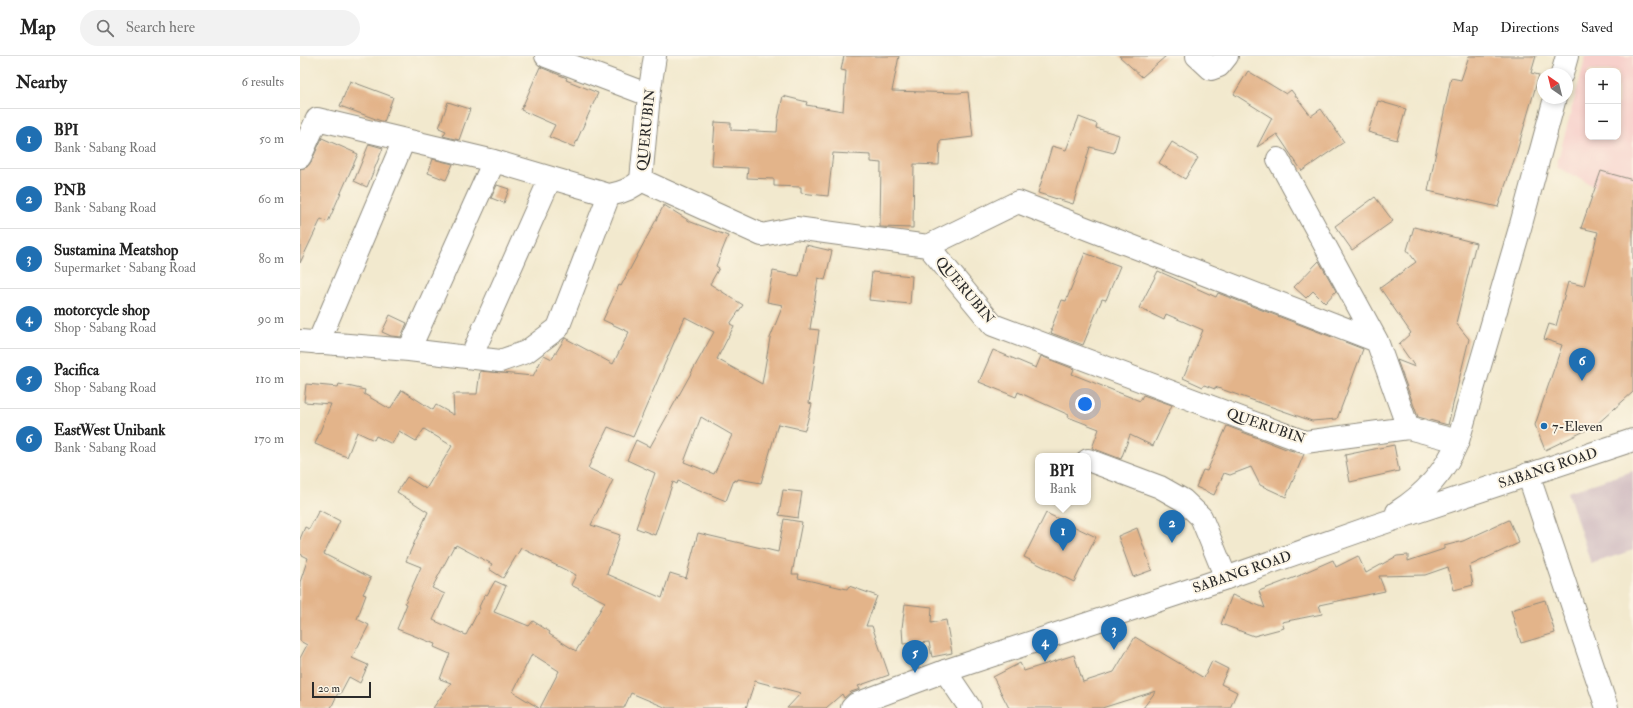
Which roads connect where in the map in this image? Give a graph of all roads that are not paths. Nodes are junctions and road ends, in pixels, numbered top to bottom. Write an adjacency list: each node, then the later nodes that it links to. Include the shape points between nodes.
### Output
1 (546, 56): 7 (street)
2 (655, 56): 7 (street, QUERUBIN)
3 (1197, 56): 4 (street, via 1211,69 1219,66)
4 (1227, 56)
5 (1567, 56): 6 (street)
6 (1564, 68)
7 (649, 95): 14 (street, QUERUBIN)
8 (1553, 104): 23 (street)
9 (404, 140): 10 (street, via 317,120); 12 (street); 18 (street)
10 (300, 157)
11 (1278, 159): 17 (street)
12 (494, 162): 13 (street); 19 (street)
13 (550, 179): 15 (street); 20 (street)
14 (641, 180): 15 (street, via 635,186 618,194); 16 (street, QUERUBIN, via 762,235 796,228)
15 (609, 195): 20 (street, via 558,328 526,352 500,361)
16 (928, 246): 17 (street, via 1018,202); 21 (street, QUERUBIN, via 993,325 1305,442)
17 (1377, 340): 21 (street)
18 (309, 342): 19 (street)
19 (409, 350): 20 (street)
20 (471, 357)
21 (1408, 428): 23 (street)
22 (1633, 440): 25 (street, SABANG ROAD)
23 (1458, 441): 26 (street, via 1447,461 1423,491)
24 (1091, 461): 27 (street, via 1160,487 1183,500 1201,517)
25 (1528, 474): 26 (street, SABANG ROAD); 31 (street)
26 (1374, 526): 27 (street, SABANG ROAD)
27 (1226, 578): 28 (street, SABANG ROAD)
28 (945, 671): 29 (street, SABANG ROAD, via 856,704); 30 (street)
29 (852, 708)
30 (970, 708)
31 (1607, 708)

